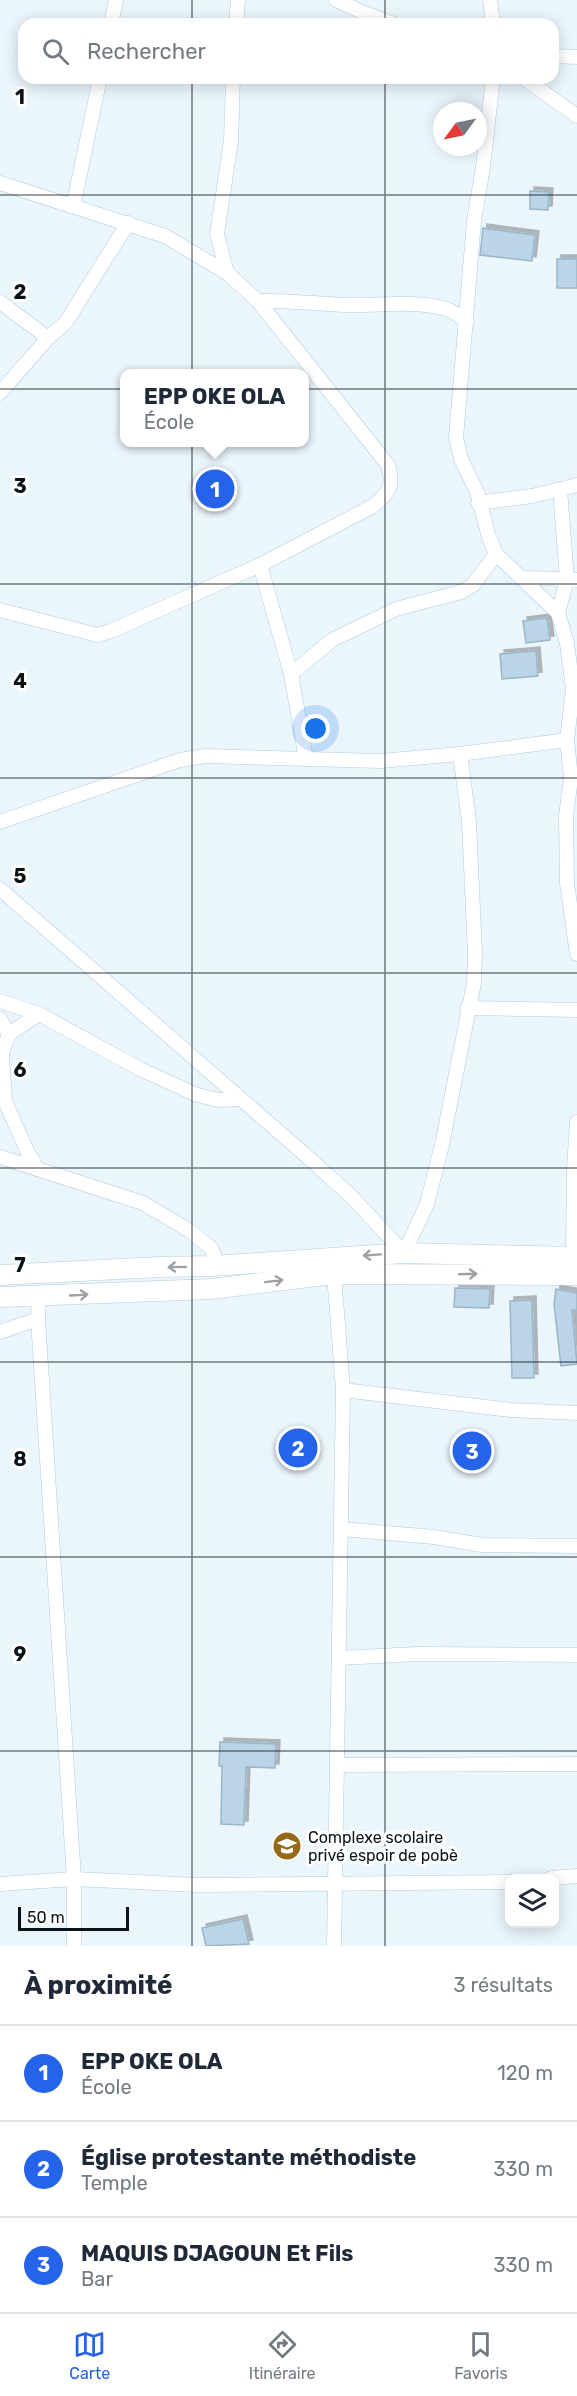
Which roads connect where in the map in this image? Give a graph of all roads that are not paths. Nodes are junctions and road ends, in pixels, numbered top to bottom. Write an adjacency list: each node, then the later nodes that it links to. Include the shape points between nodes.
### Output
1 (116, 0): 5 (street)
2 (238, 0): 6 (street)
3 (336, 0): 7 (street)
4 (490, 0): 8 (street)
5 (112, 18)
6 (236, 18)
7 (380, 18)
8 (493, 18)
9 (559, 56): 10 (street)
10 (577, 57)
11 (99, 84): 17 (street)
12 (233, 84): 19 (street, via 231,141 218,223)
13 (492, 84): 22 (street, via 474,221)
14 (532, 84): 15 (street)
15 (577, 116)
16 (0, 183): 17 (street)
17 (73, 207): 18 (street)
18 (128, 223): 19 (street, via 165,237); 23 (street, via 66,321)
19 (227, 273): 20 (street)
20 (258, 301): 22 (street, via 405,304 444,308); 29 (street, via 388,465 392,481 387,494 373,506)
21 (0, 302): 23 (street)
22 (467, 322): 27 (street, via 456,438)
23 (48, 338): 24 (street)
24 (0, 393)
25 (577, 484): 26 (street)
26 (560, 490): 27 (street); 31 (street)
27 (478, 503): 28 (street)
28 (496, 554): 30 (street); 34 (street, via 473,585 385,614 332,640)
29 (260, 565): 32 (street, via 97,635); 34 (street)
30 (522, 578): 31 (street); 33 (street)
31 (572, 579): 33 (street)
32 (0, 610)
33 (558, 613): 35 (street, via 567,643)
34 (291, 674): 38 (street)
35 (574, 720): 36 (street)
36 (567, 740): 37 (street); 41 (street, via 571,778 566,816 567,883)
37 (460, 754): 38 (street, via 380,761); 43 (street, via 469,822 475,954 474,983)
38 (306, 759): 39 (street, via 205,756 180,760)
39 (0, 822)
40 (0, 889): 49 (street)
41 (577, 954)
42 (0, 1001): 45 (street)
43 (467, 1008): 44 (street); 53 (street, via 427,1204)
44 (577, 1010)
45 (39, 1014): 47 (street); 49 (street, via 197,1095 218,1100)
46 (0, 1019): 47 (street)
47 (9, 1034): 48 (street)
48 (1, 1057): 52 (street, via 5,1101)
49 (240, 1099): 53 (street, via 351,1196)
50 (577, 1122): 54 (street)
51 (0, 1157): 52 (street)
52 (37, 1168): 55 (street, via 143,1203 211,1248)
53 (404, 1253): 54 (main road); 55 (main road, one-way to 55)
54 (576, 1263): 56 (main road, one-way to 54)
55 (213, 1266): 57 (main road, one-way to 57)
56 (334, 1274): 58 (main road, one-way to 56, via 211,1289); 62 (street)
57 (0, 1275)
58 (39, 1296): 59 (main road); 60 (street)
59 (0, 1297)
60 (38, 1319): 61 (street); 72 (street)
61 (0, 1332)
62 (344, 1390): 63 (street, via 512,1410); 64 (street)
63 (577, 1413)
64 (341, 1529): 65 (street, via 482,1545); 67 (street)
65 (577, 1546)
66 (577, 1655): 67 (street, via 417,1654)
67 (339, 1658): 69 (street)
68 (577, 1764): 69 (street)
69 (338, 1765): 73 (street)
70 (577, 1876): 71 (street)
71 (559, 1877)
72 (74, 1879): 73 (street, via 198,1885); 75 (street); 76 (street)
73 (333, 1882): 74 (street); 77 (street)
74 (505, 1882)
75 (0, 1884)
76 (74, 1946)
77 (334, 1946)

